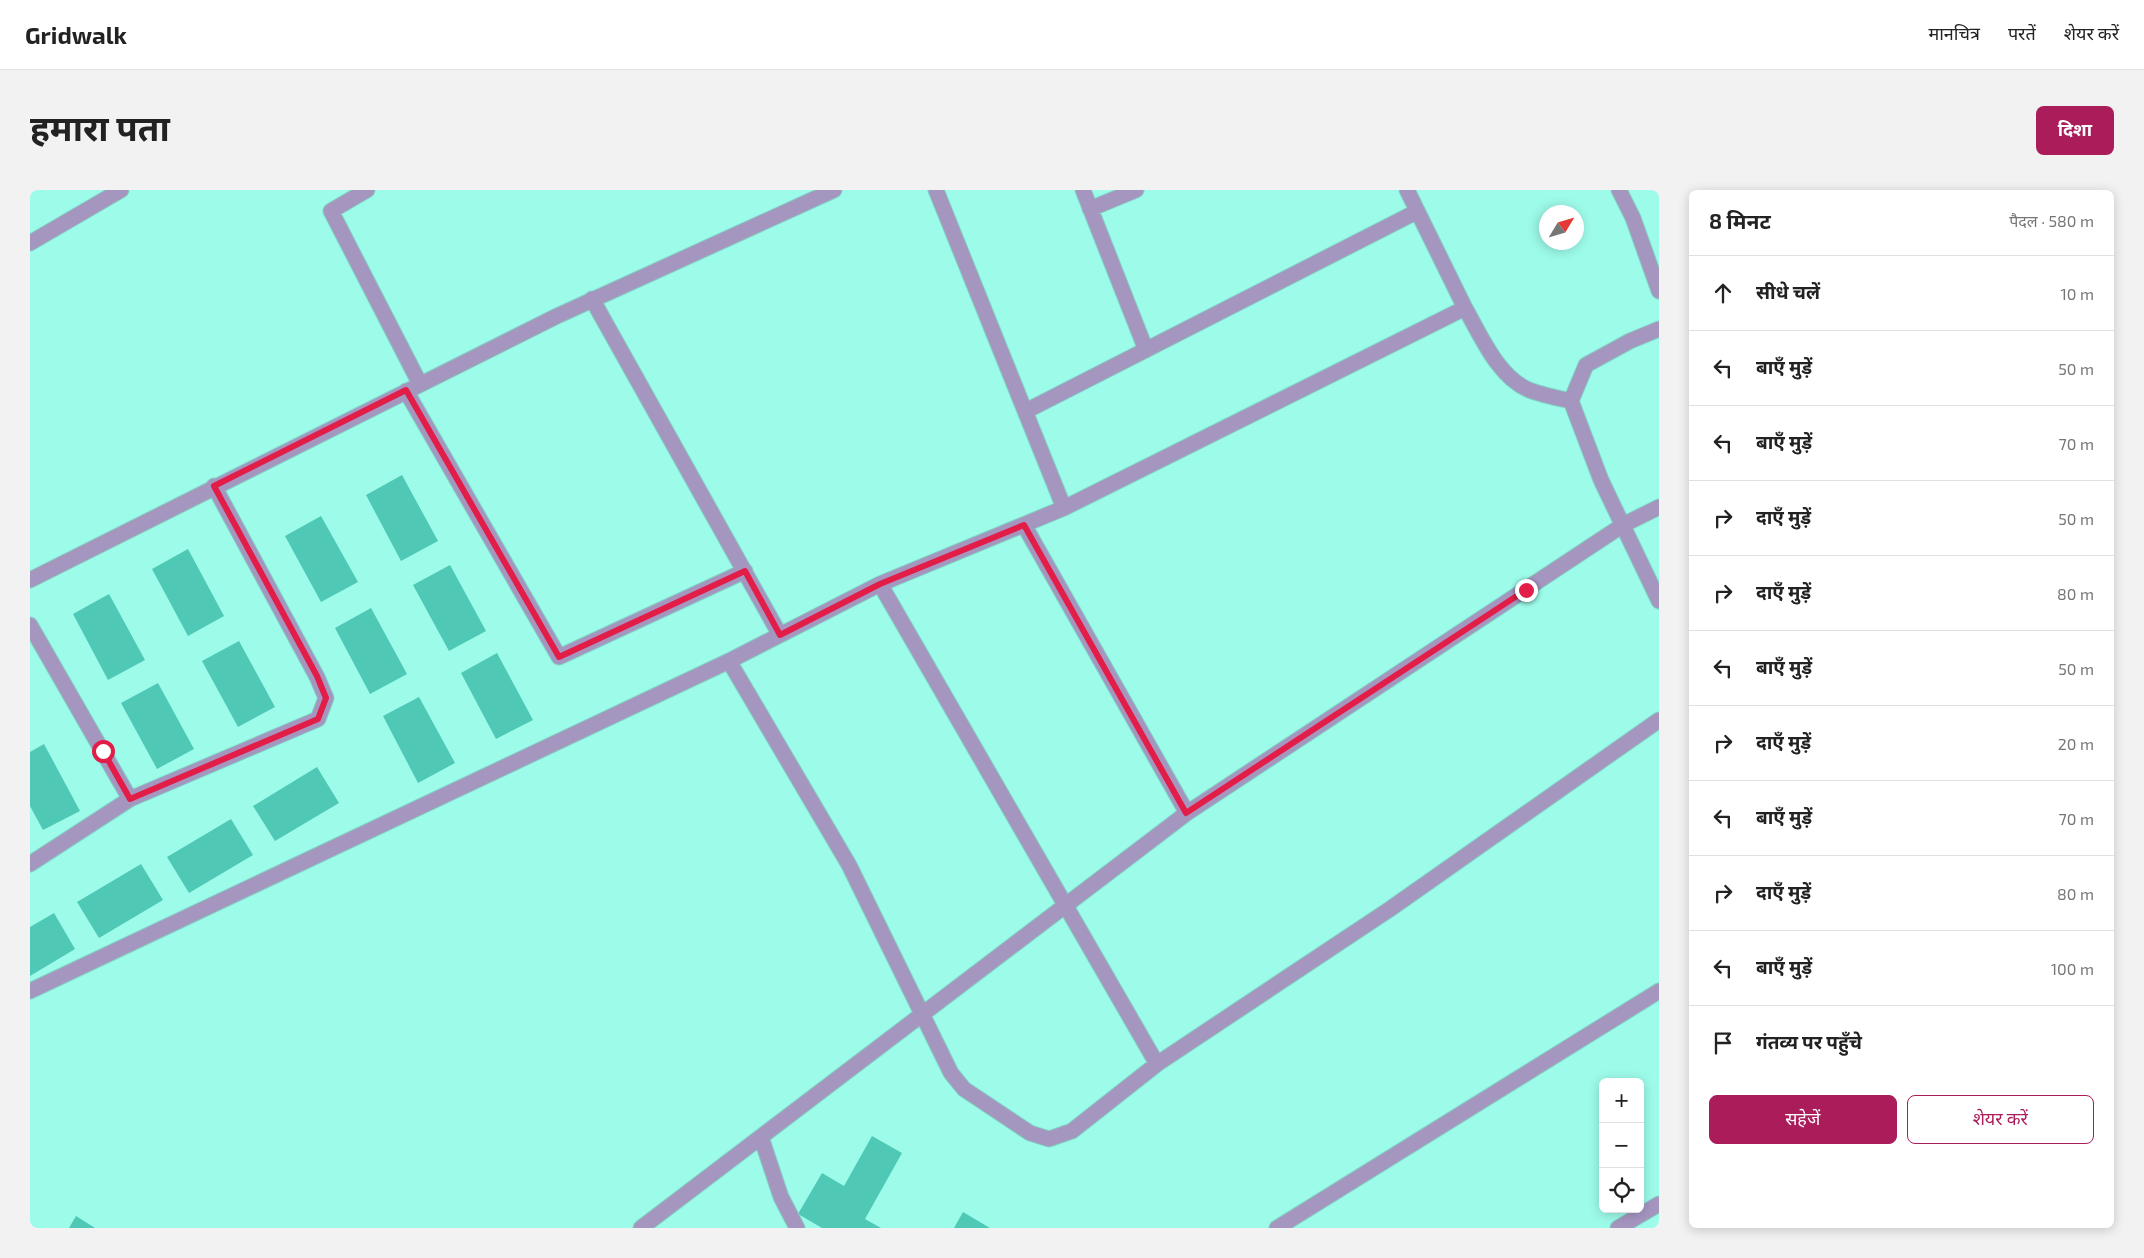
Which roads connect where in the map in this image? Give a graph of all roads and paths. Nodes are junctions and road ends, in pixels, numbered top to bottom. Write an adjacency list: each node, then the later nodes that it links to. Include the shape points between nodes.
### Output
1 (120, 190): 11 (street)
2 (367, 190): 17 (street, via 331,211)
3 (833, 190): 13 (street)
4 (936, 190): 20 (street)
5 (1083, 190): 9 (street)
6 (1136, 190): 9 (street)
7 (1407, 190): 10 (street)
8 (1619, 190): 12 (street, via 1633,218)
9 (1090, 209): 16 (street)
10 (1416, 212): 14 (street); 16 (street)
11 (30, 242)
12 (1659, 291)
13 (592, 300): 17 (street); 26 (street)
14 (1465, 308): 19 (street, via 1508,377 1528,390); 23 (street)
15 (1659, 329): 19 (street, via 1586,365)
16 (1146, 350): 20 (street)
17 (420, 384): 18 (street)
18 (406, 390): 21 (street); 26 (street, via 559,657)
19 (1570, 401): 25 (street)
20 (1026, 411): 23 (street)
21 (214, 486): 27 (street); 34 (street, via 326,698 318,719)
22 (1659, 506): 25 (street)
23 (1064, 508): 24 (street)
24 (1024, 525): 28 (street); 35 (street)
25 (1623, 526): 29 (street); 35 (street)
26 (745, 571): 31 (street)
27 (30, 580)
28 (880, 584): 31 (street); 37 (street)
29 (1659, 601)
30 (30, 625): 34 (street)
31 (780, 635): 32 (street)
32 (730, 661): 38 (street); 40 (street, via 849,865)
33 (1659, 720): 41 (street, via 1398,903)
34 (130, 799): 36 (street)
35 (1186, 813): 37 (street)
36 (30, 864)
37 (1064, 906): 40 (street); 41 (street)
38 (30, 991)
39 (1659, 991): 46 (street)
40 (923, 1014): 41 (street, via 951,1073 964,1089 1030,1133 1049,1139 1072,1132); 42 (street)
41 (1157, 1064)
42 (761, 1136): 44 (street); 45 (street, via 781,1198)
43 (1659, 1204): 47 (street)
44 (641, 1228)
45 (797, 1228)
46 (1277, 1228)
47 (1618, 1228)

